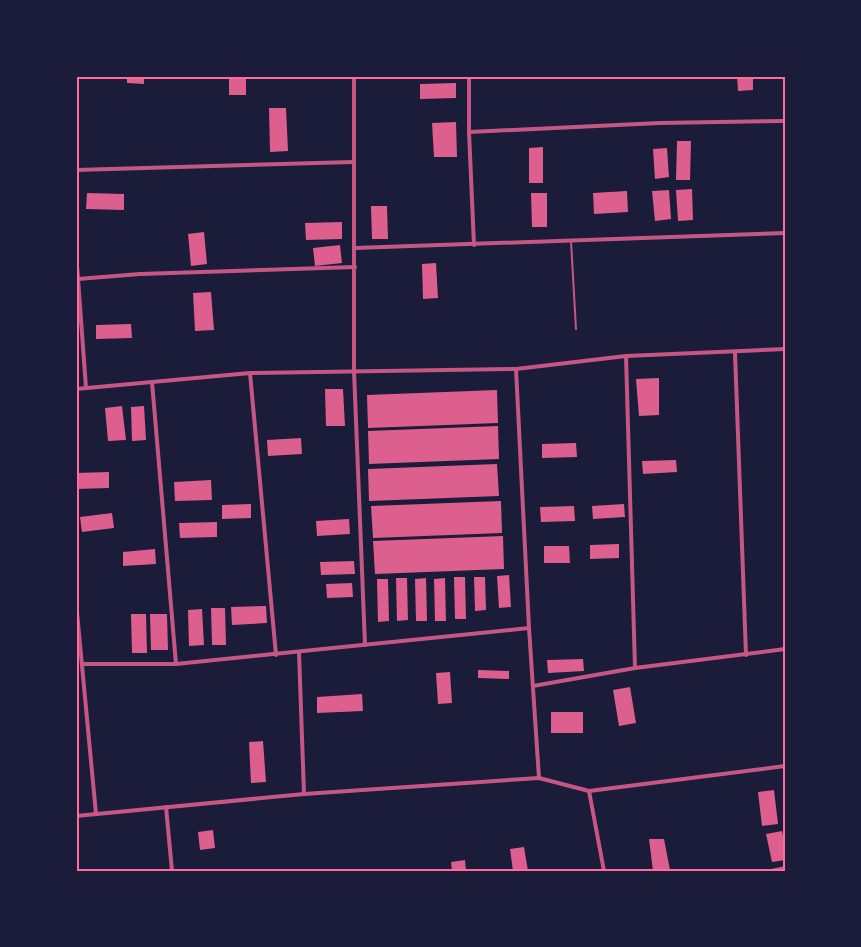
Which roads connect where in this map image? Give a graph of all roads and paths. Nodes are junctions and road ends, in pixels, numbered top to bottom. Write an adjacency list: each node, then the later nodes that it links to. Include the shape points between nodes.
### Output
1 (354, 76): 5 (street)
2 (469, 76): 4 (street)
3 (785, 121): 4 (street)
4 (469, 132): 9 (street)
5 (353, 162): 6 (street); 10 (street)
6 (76, 170)
7 (785, 233): 8 (street)
8 (571, 241): 9 (street); 14 (lane)
9 (474, 245): 10 (street)
10 (355, 248): 12 (street)
11 (76, 254): 13 (street)
12 (355, 267): 13 (street); 19 (street)
13 (78, 279): 22 (street)
14 (576, 329)
15 (785, 349): 16 (street)
16 (735, 352): 17 (street); 30 (street)
17 (626, 356): 18 (street); 33 (street)
18 (516, 369): 19 (street); 25 (street)
19 (354, 371): 20 (street); 26 (street)
20 (250, 373): 21 (street); 29 (street)
21 (152, 382): 22 (street); 32 (street)
22 (86, 388): 23 (street)
23 (76, 389)
24 (76, 602): 31 (street)
25 (529, 628): 26 (street); 34 (street)
26 (365, 645): 28 (street)
27 (785, 649): 30 (street)
28 (299, 652): 29 (street); 38 (street)
29 (276, 655): 32 (street)
30 (746, 655): 33 (street)
31 (83, 664): 32 (street); 40 (street)
32 (176, 664)
33 (635, 668): 34 (street)
34 (533, 686): 36 (street)
35 (785, 766): 37 (street)
36 (539, 778): 37 (street); 38 (street)
37 (589, 791): 44 (street)
38 (304, 794): 39 (street)
39 (166, 807): 40 (street); 43 (street)
40 (96, 814): 41 (street)
41 (76, 816)
42 (785, 868): 45 (street)
43 (172, 871)
44 (604, 871)
45 (772, 871)

